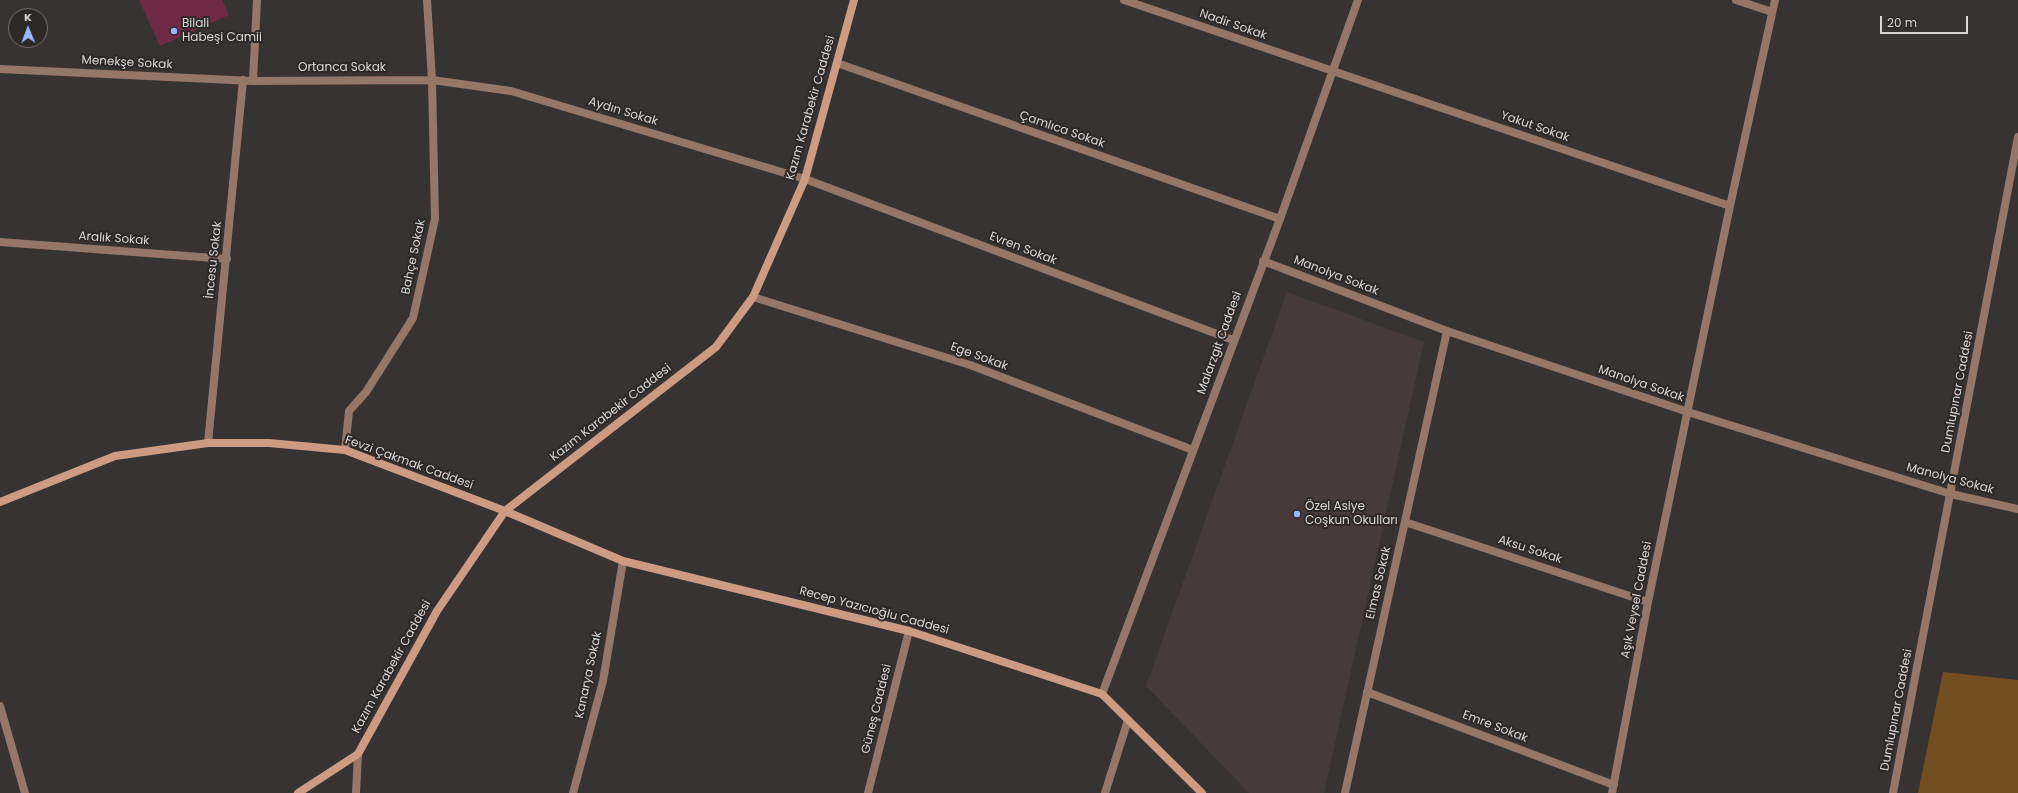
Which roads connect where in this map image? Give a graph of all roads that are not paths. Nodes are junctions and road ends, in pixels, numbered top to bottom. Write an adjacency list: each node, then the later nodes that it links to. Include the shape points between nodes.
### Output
1 (257, 0): 14 (street)
2 (427, 0): 13 (street, Bahçe Sokak)
3 (854, 0): 9 (street, Kazım Karabekir Caddesi)
4 (1124, 0): 11 (street, Nadir Sokak)
5 (1358, 0): 11 (street, Malarzgit Caddesi)
6 (1736, 0): 8 (street)
7 (1775, 0): 8 (street, Aşık Veysel Caddesi)
8 (1772, 12): 17 (street, Aşık Veysel Caddesi)
9 (837, 63): 16 (street, Kazım Karabekir Caddesi); 18 (street, Çamlıca Sokak)
10 (0, 69): 12 (street, Menekşe Sokak)
11 (1334, 72): 17 (street, Yakut Sokak); 18 (street, Malarzgit Caddesi)
12 (243, 80): 14 (street, Menekşe Sokak); 20 (street, İncesu Sokak)
13 (432, 80): 14 (street, Ortanca Sokak); 16 (street, Aydın Sokak, via 511,91); 27 (street, Bahçe Sokak, via 435,219 413,318 366,392 349,412)
14 (253, 81)
15 (2018, 137): 29 (street, Dumlupınar Caddesi)
16 (805, 180): 22 (street, Kazım Karabekir Caddesi); 24 (street, Evren Sokak)
17 (1730, 206): 25 (street, Aşık Veysel Caddesi)
18 (1280, 219): 21 (street, Malarzgit Caddesi)
19 (0, 242): 20 (street, Aralık Sokak)
20 (227, 259): 26 (street, İncesu Sokak)
21 (1263, 261): 23 (street, Manolya Sokak); 24 (street, Malarzgit Caddesi)
22 (753, 297): 28 (street, Ege Sokak, via 970,365); 32 (street, Kazım Karabekir Caddesi, via 716,347)
23 (1447, 331): 25 (street, Manolya Sokak); 33 (street, Elmas Sokak)
24 (1233, 340): 28 (street, Malarzgit Caddesi)
25 (1688, 412): 29 (street, Manolya Sokak); 35 (street, Aşık Veysel Caddesi)
26 (208, 443): 27 (street, Fevzi Çakmak Caddesi, via 269,443); 30 (street, Fevzi Çakmak Caddesi, via 115,456)
27 (345, 450): 32 (street, Fevzi Çakmak Caddesi)
28 (1193, 450): 38 (street, Malarzgit Caddesi)
29 (1951, 494): 31 (street, Manolya Sokak); 51 (street, Dumlupınar Caddesi)
30 (0, 502)
31 (2018, 509)
32 (505, 511): 34 (street, Recep Yazıcıoğlu Caddesi); 41 (street, Kazım Karabekir Caddesi, via 437,611)
33 (1405, 522): 35 (street, Aksu Sokak); 37 (street, Elmas Sokak)
34 (623, 560): 36 (street, Recep Yazıcıoğlu Caddesi); 46 (street, Kanarya Sokak, via 603,681)
35 (1648, 602): 42 (street, Aşık Veysel Caddesi)
36 (909, 631): 38 (street, Recep Yazıcıoğlu Caddesi); 47 (street, Güneş Caddesi)
37 (1368, 692): 42 (street, Emre Sokak); 50 (street, Elmas Sokak)
38 (1102, 694): 40 (street, Recep Yazıcıoğlu Caddesi)
39 (0, 706): 43 (street)
40 (1128, 720): 48 (street); 49 (street, Recep Yazıcıoğlu Caddesi)
41 (358, 754): 44 (street, Kazım Karabekir Caddesi); 45 (street)
42 (1613, 789)
43 (25, 793)
44 (298, 793)
45 (356, 793)
46 (573, 793)
47 (868, 793)
48 (1105, 793)
49 (1202, 793)
50 (1345, 793)
51 (1893, 793)

